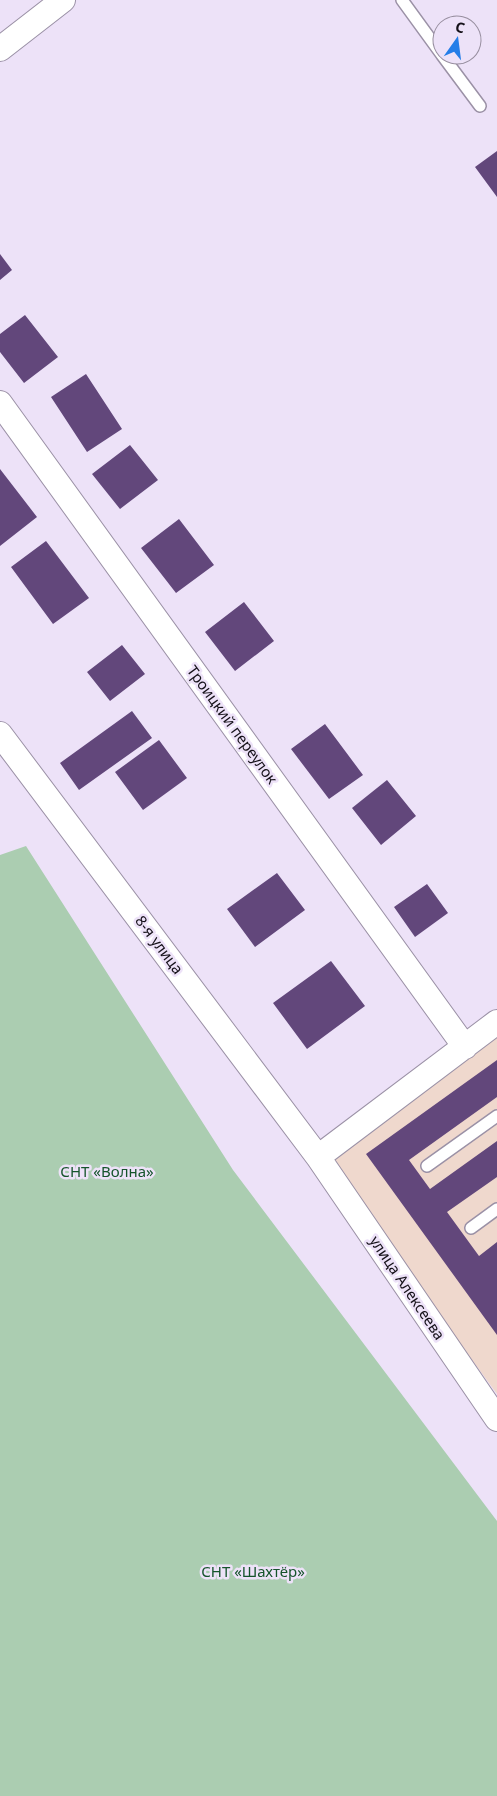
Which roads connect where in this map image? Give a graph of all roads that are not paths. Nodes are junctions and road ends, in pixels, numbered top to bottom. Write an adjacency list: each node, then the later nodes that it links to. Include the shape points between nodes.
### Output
1 (63, 0): 4 (street)
2 (402, 0): 3 (lane)
3 (432, 41)
4 (0, 50)
5 (449, 65): 6 (lane)
6 (480, 106)
7 (0, 403): 10 (street, Троицкий переулок)
8 (0, 734): 12 (street, 8-я улица)
9 (497, 1022): 10 (street)
10 (465, 1047): 12 (street)
11 (497, 1116): 13 (lane)
12 (318, 1157): 16 (street, улица Алексеева)
13 (427, 1166)
14 (497, 1208): 15 (lane)
15 (471, 1228)
16 (497, 1419)

